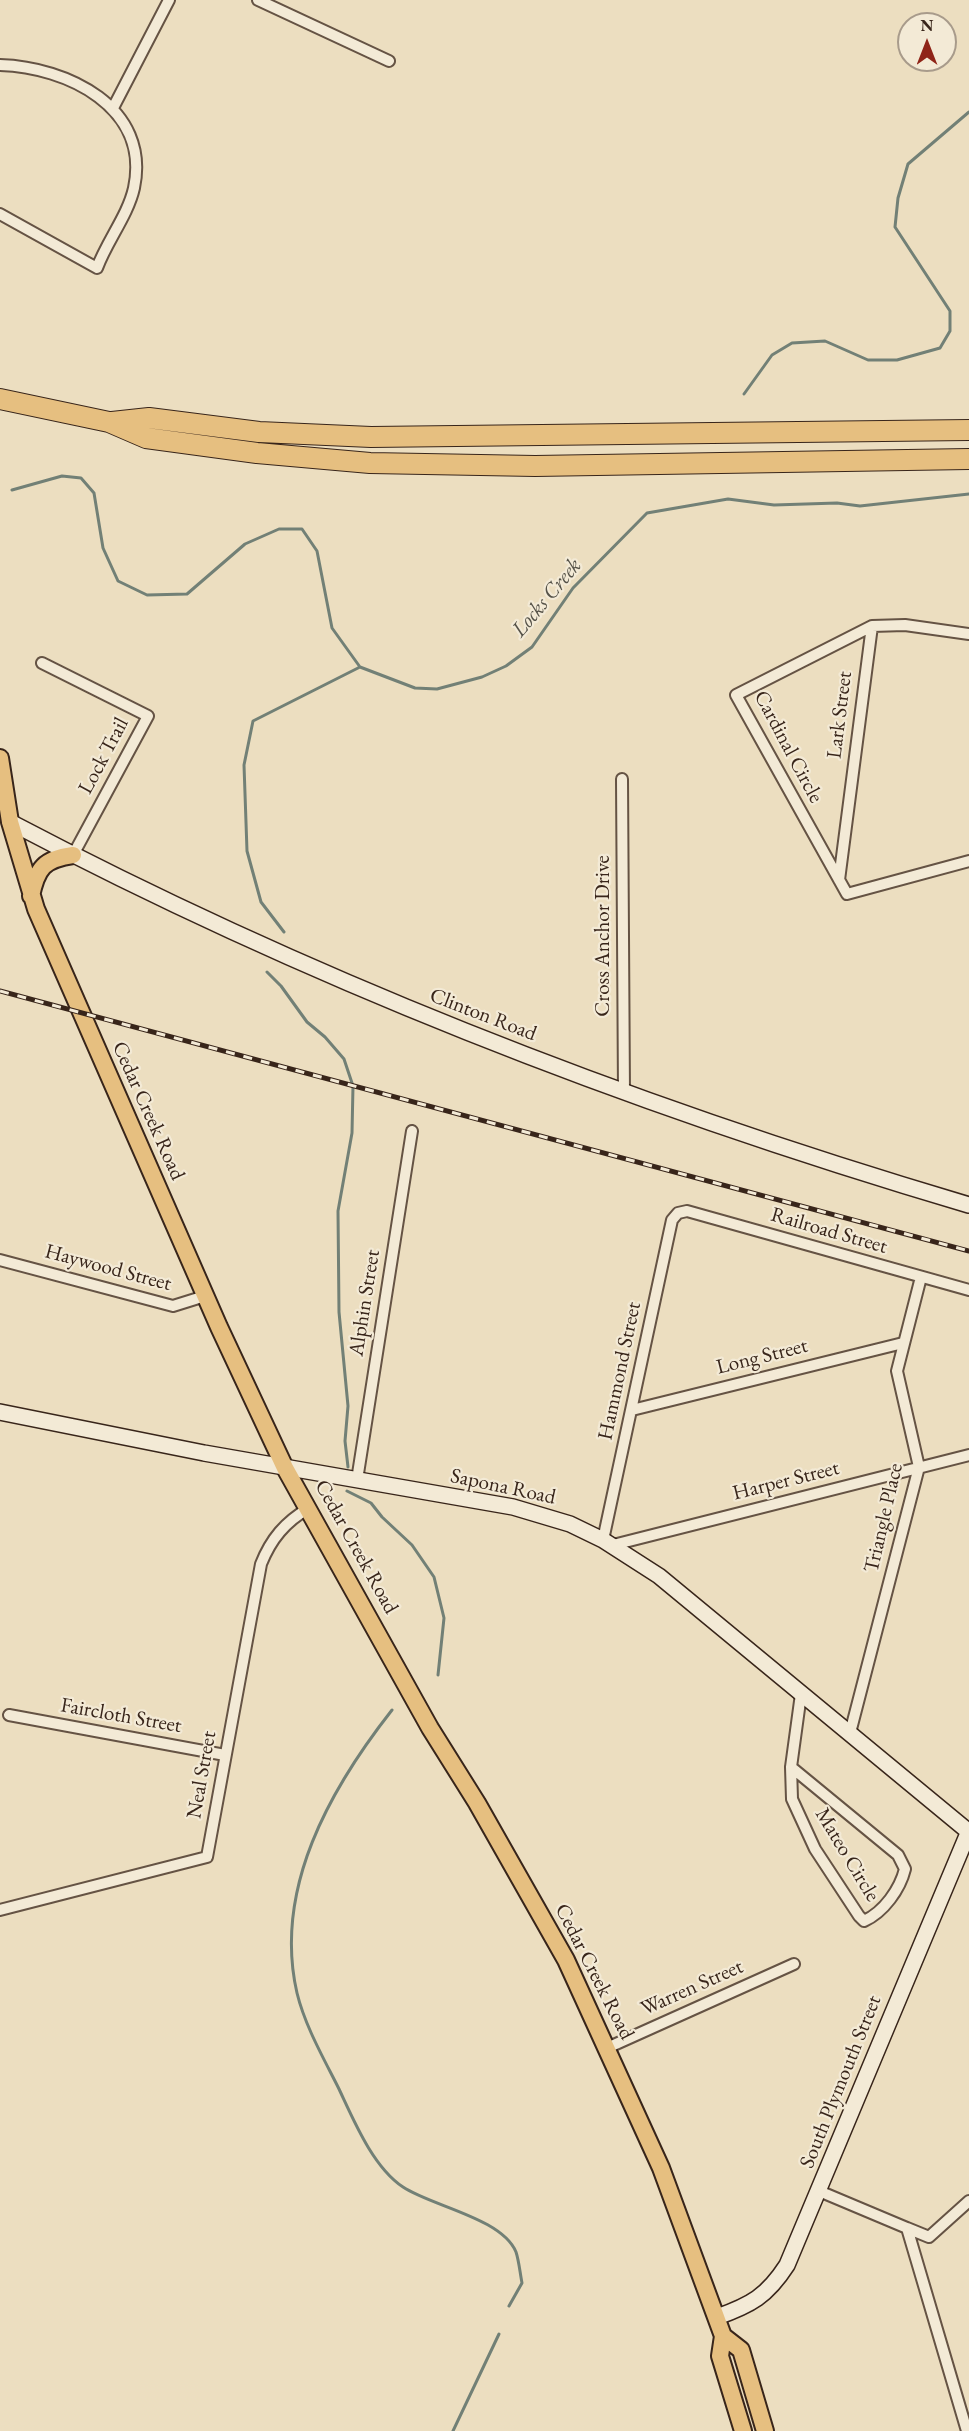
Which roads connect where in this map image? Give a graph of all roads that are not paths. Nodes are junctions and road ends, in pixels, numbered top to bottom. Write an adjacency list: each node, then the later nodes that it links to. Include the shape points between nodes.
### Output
1 (169, 0): 5 (street)
2 (258, 0): 3 (street)
3 (389, 61)
4 (0, 65): 5 (street, via 48,72 88,90)
5 (113, 108): 6 (street, via 128,136 135,180 130,201 97,268)
6 (0, 214)
7 (1, 400): 8 (highway)
8 (110, 422): 9 (highway, via 149,418 259,432 371,437); 10 (highway, via 146,438 201,446 313,459 426,466)
9 (969, 430)
10 (969, 459)
11 (872, 626): 12 (street, Cardinal Circle, via 905,625); 19 (street, Lark Street); 19 (street, Cardinal Circle, via 736,695)
12 (969, 634)
13 (42, 663): 17 (street, Lock Trail, via 148,716)
14 (0, 758): 16 (main road, Cedar Creek Road)
15 (622, 779): 21 (street, Cross Anchor Drive)
16 (5, 820): 17 (street, Clinton Road); 20 (main road, Cedar Creek Road)
17 (73, 855): 20 (main road, via 54,858 42,867); 21 (street, Clinton Road, via 153,897 340,982)
18 (969, 861): 19 (street, via 847,894)
19 (839, 880)
20 (31, 896): 28 (main road, Cedar Creek Road)
21 (624, 1093): 23 (street, Clinton Road, via 824,1162)
22 (412, 1131): 35 (street, Alphin Street)
23 (969, 1205)
24 (678, 1213): 26 (street, Railroad Street, via 687,1211); 30 (street, Hammond Street, via 672,1220)
25 (0, 1260): 28 (street, Haywood Street, via 173,1306)
26 (921, 1277): 27 (street, Railroad Street); 29 (street, Triangle Place)
27 (969, 1290)
28 (205, 1296): 34 (main road, Cedar Creek Road)
29 (903, 1343): 30 (street, Long Street); 33 (street, Triangle Place, via 897,1371)
30 (632, 1410): 37 (street, Hammond Street)
31 (0, 1412): 34 (street, Sapona Road)
32 (969, 1455): 33 (street, Harper Street)
33 (919, 1467): 37 (street, Harper Street); 40 (street, Triangle Place)
34 (285, 1468): 35 (street, Sapona Road); 36 (main road, Cedar Creek Road)
35 (357, 1480): 37 (street, Sapona Road, via 513,1507 570,1524)
36 (309, 1508): 41 (street, Neal Street, via 276,1534 261,1564); 46 (main road, Cedar Creek Road, via 430,1728 549,1930)
37 (608, 1542): 38 (street, Sapona Road, via 659,1576)
38 (801, 1694): 40 (street, Sapona Road); 42 (street, Mateo Circle)
39 (9, 1715): 41 (street, Faircloth Street)
40 (850, 1733): 43 (street, Sapona Road)
41 (225, 1755): 44 (street, Neal Street, via 207,1857)
42 (791, 1767): 42 (street, Mateo Circle, via 792,1799 815,1849 859,1916 864,1921 873,1917 901,1885 905,1869 898,1855)
43 (969, 1832): 47 (street, South Plymouth Street)
44 (0, 1910)
45 (794, 1964): 46 (street, Warren Street)
46 (608, 2048): 50 (main road, Cedar Creek Road, via 683,2221)
47 (819, 2191): 49 (street); 50 (street, South Plymouth Street, via 776,2282 763,2297)
48 (969, 2201): 49 (street, via 929,2237)
49 (907, 2228): 54 (street)
50 (717, 2317): 51 (main road, Cedar Creek Road)
51 (723, 2336): 52 (main road, Cedar Creek Road, via 720,2356); 53 (main road, Cedar Creek Road, via 741,2350)
52 (743, 2431)
53 (765, 2431)
54 (967, 2431)

